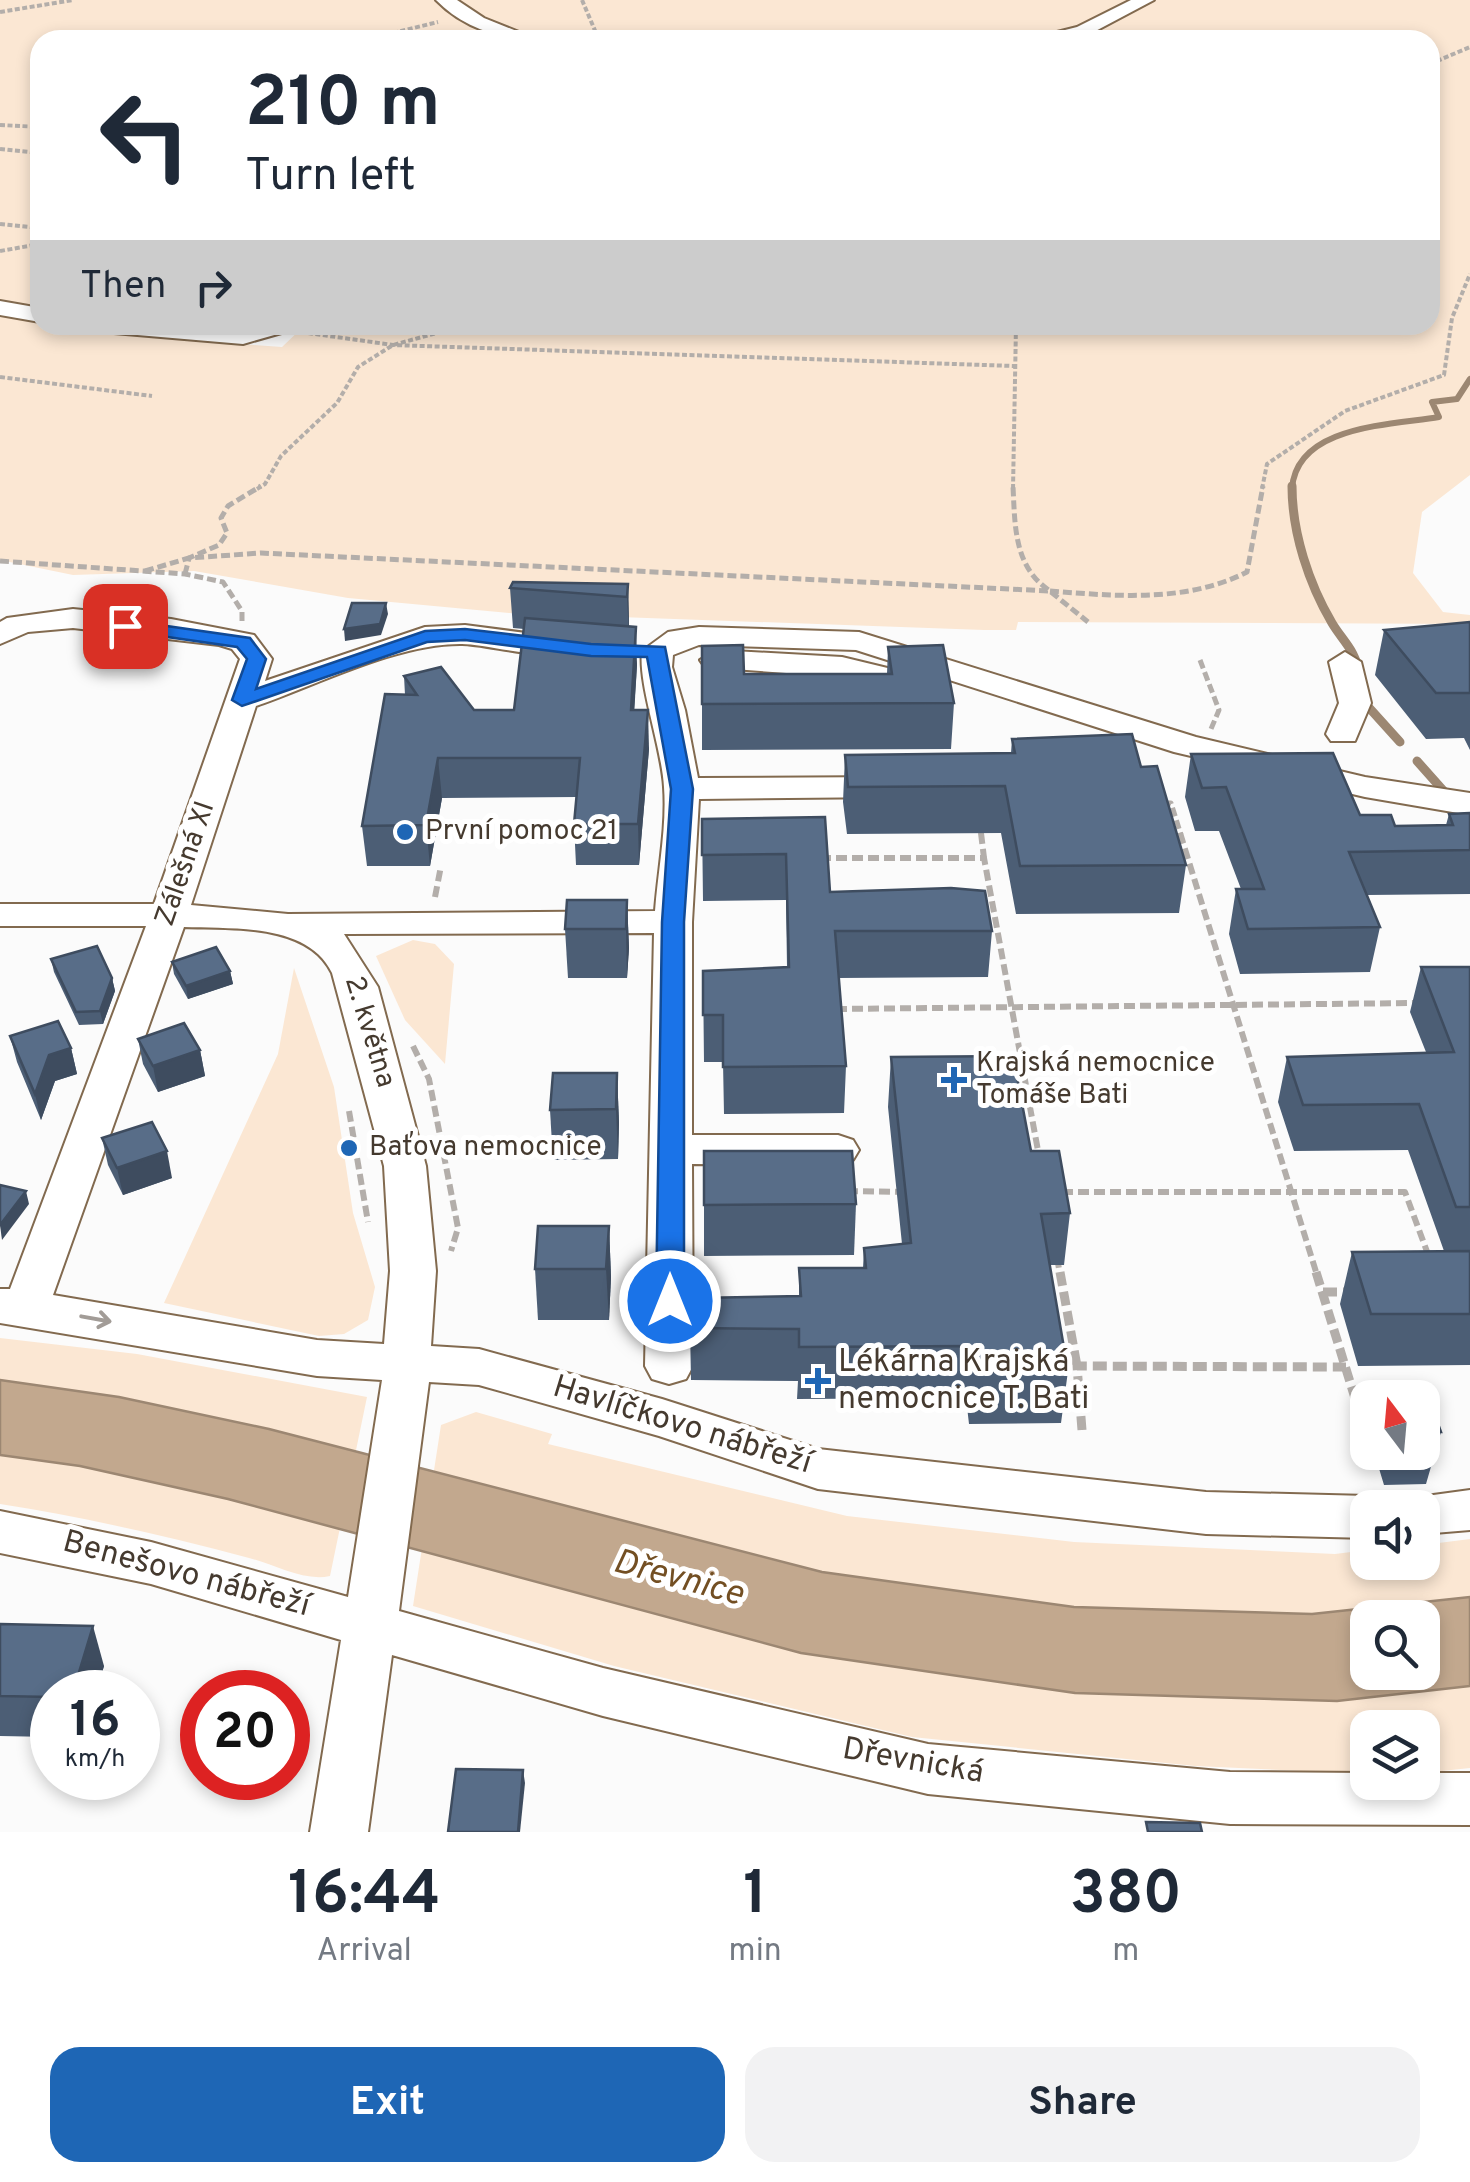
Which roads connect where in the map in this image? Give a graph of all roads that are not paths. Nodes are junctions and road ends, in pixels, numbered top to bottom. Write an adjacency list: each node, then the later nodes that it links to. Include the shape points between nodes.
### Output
1 (445, 0): 3 (street)
2 (1145, 0): 4 (street)
3 (504, 30)
4 (1084, 30)
5 (0, 308): 6 (street)
6 (30, 313)
7 (7, 630): 11 (street, Zálešná XI, via 61,619 244,642 256,659)
8 (630, 650): 10 (street, via 842,667); 11 (street, via 452,634 410,640); 14 (street, via 656,667); 15 (street, via 699,636 860,640 1186,744 1365,787)
9 (1345, 662): 12 (street, via 1355,703)
10 (893, 680)
11 (242, 700): 17 (street, Zálešná XI)
12 (1343, 734)
13 (920, 787): 14 (street)
14 (682, 789): 18 (street)
15 (1470, 804)
16 (0, 915): 17 (street, 2. května)
17 (168, 918): 19 (street, 2. května); 22 (street, Zálešná XI)
18 (673, 922): 19 (street); 20 (street)
19 (282, 923): 24 (street, 2. května, via 319,935 347,962 381,1062 411,1216)
20 (671, 1149): 21 (street); 23 (street, via 688,1302)
21 (838, 1150)
22 (13, 1307): 24 (street, Havlíčkovo nábřeží, one-way to 24, via 317,1358)
23 (669, 1366)
24 (406, 1380): 27 (street, Havlíčkovo nábřeží, via 460,1364 518,1376 818,1469 1206,1513); 29 (street, 2. května)
25 (1470, 1510): 26 (street)
26 (1440, 1512)
27 (1350, 1516)
28 (0, 1532): 29 (street, Benešovo nábřeží)
29 (373, 1606): 30 (street, Dřevnická, via 603,1692 928,1770 1230,1798); 31 (street, 2. května)
30 (1470, 1800)
31 (339, 1832)

